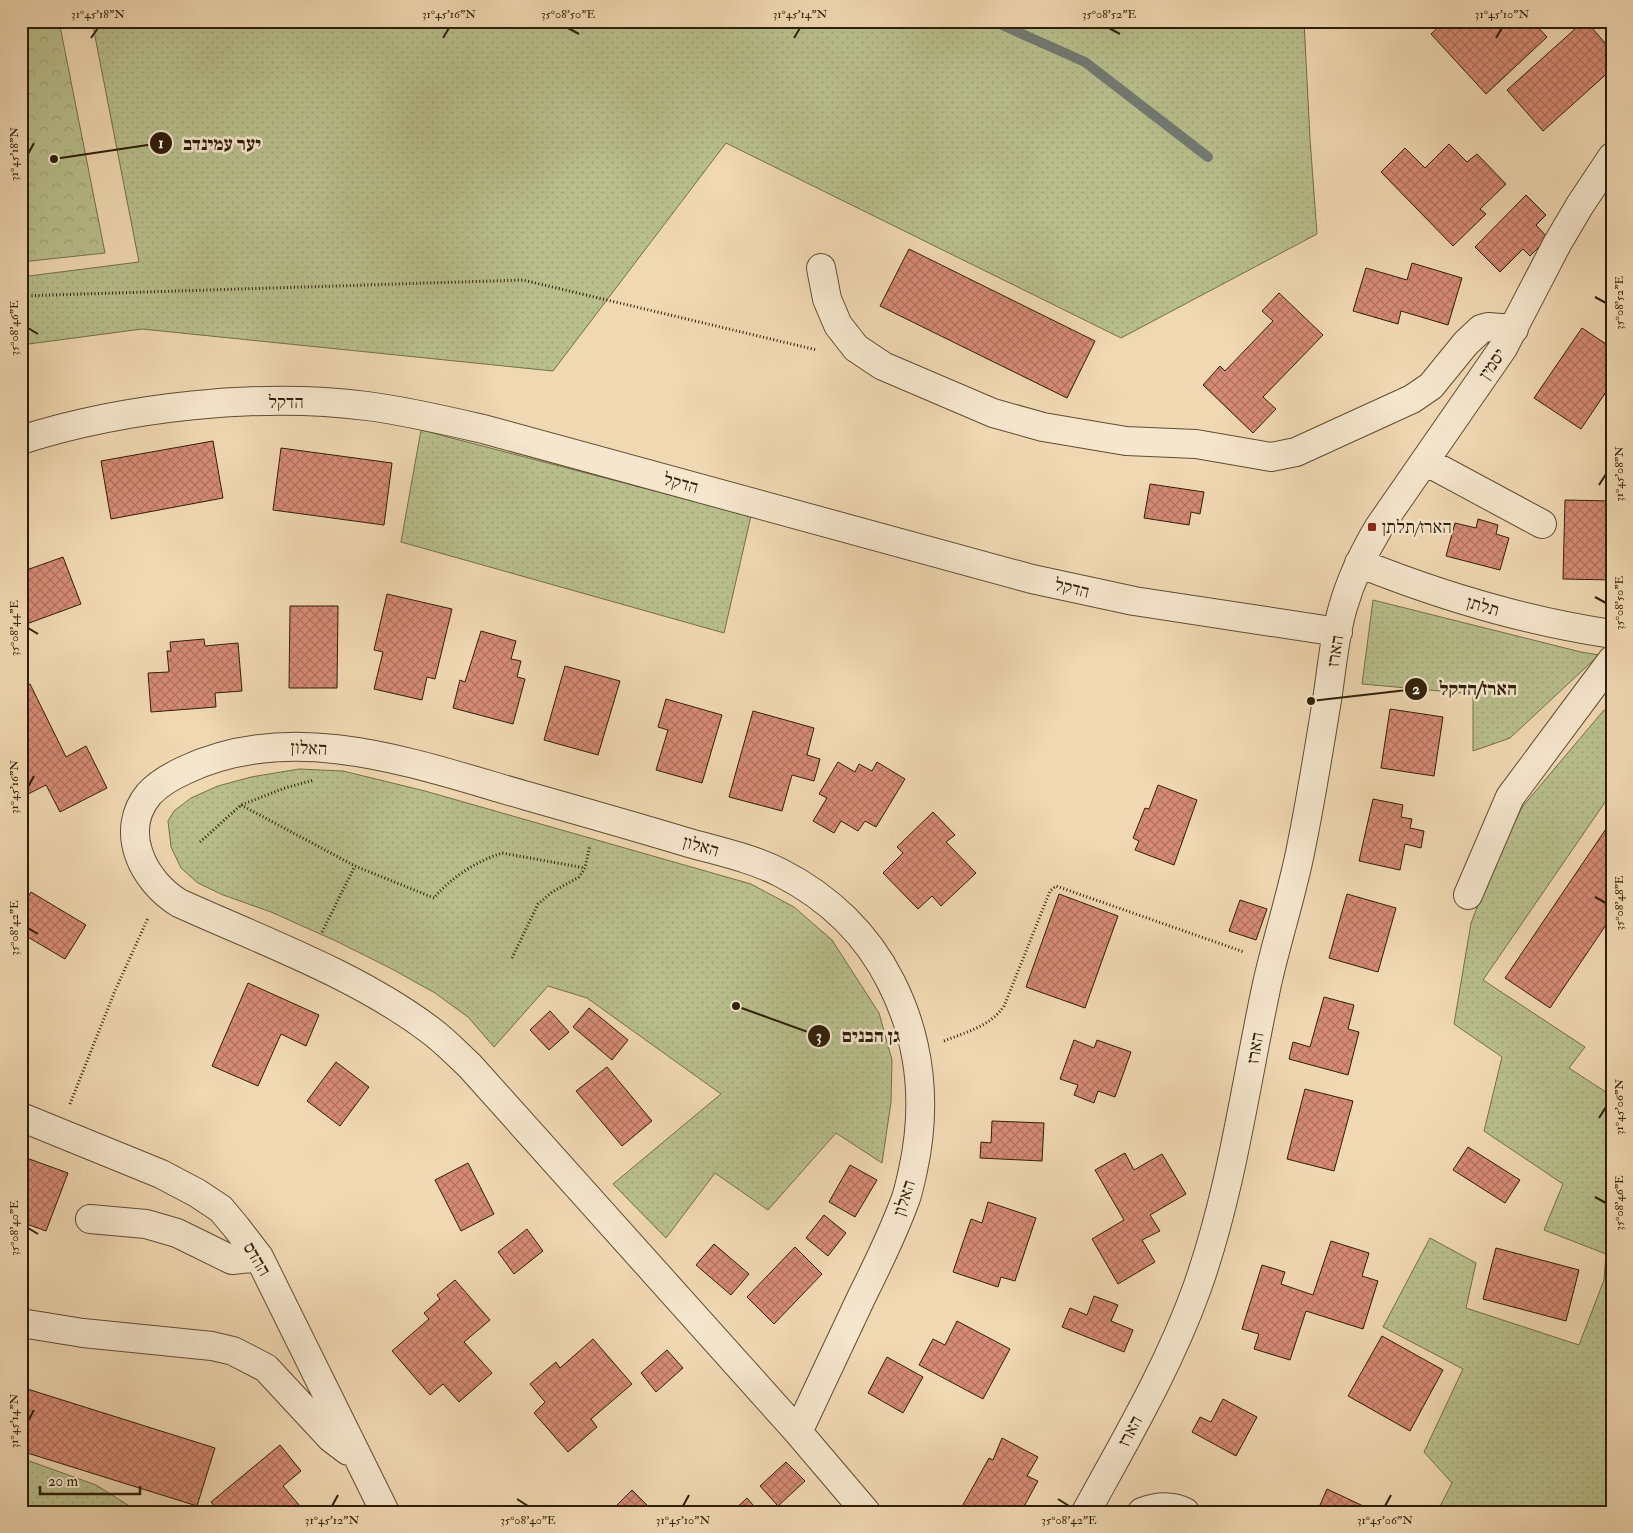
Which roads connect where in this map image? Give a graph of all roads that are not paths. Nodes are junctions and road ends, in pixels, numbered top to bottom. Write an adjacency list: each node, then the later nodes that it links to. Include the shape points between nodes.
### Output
1 (1612, 157): 3 (street, יסמין, via 1557,244)
2 (821, 268): 3 (street, via 827,299 838,325 856,348 883,366 975,406 1043,427 1126,441 1196,444 1272,457 1296,452 1412,400 1431,386 1481,329)
3 (1514, 329): 5 (street, יסמין)
4 (21, 440): 8 (street, הדקל, via 134,413 191,406 259,402 366,406 483,429 1065,587 1134,602)
5 (1425, 461): 6 (street); 7 (street, יסמין, via 1379,527)
6 (1542, 524)
7 (1359, 563): 8 (street, הארז); 9 (street, תלתן, via 1429,590 1504,612)
8 (1338, 632): 20 (street, הארז, via 1302,847 1272,962 1230,1176 1214,1236 1196,1291 1163,1367)
9 (1612, 634)
10 (1612, 660): 11 (street, via 1510,797)
11 (1468, 895)
12 (21, 1117): 14 (street, ההדס, via 161,1174 197,1193 221,1209)
13 (90, 1219): 14 (street, via 146,1224 178,1233 232,1260)
14 (259, 1257): 17 (street, ההדס)
15 (21, 1323): 17 (street, via 233,1351 266,1368 331,1438)
16 (798, 1432): 16 (street, האלון, via 887,1244 907,1195 918,1145 921,1096 916,1052 903,1004 882,963 854,927 820,896 770,868 438,770 387,758 296,746 245,750 195,765 169,778 149,794 140,809 135,837 143,866 162,891 179,904 341,976 432,1031 458,1054); 19 (street, האלון)
17 (359, 1459): 18 (street, ההדס)
18 (384, 1512)
19 (866, 1512)
20 (1086, 1512)
21 (1142, 1512): 22 (street, via 1154,1507 1167,1507)
22 (1185, 1512)

